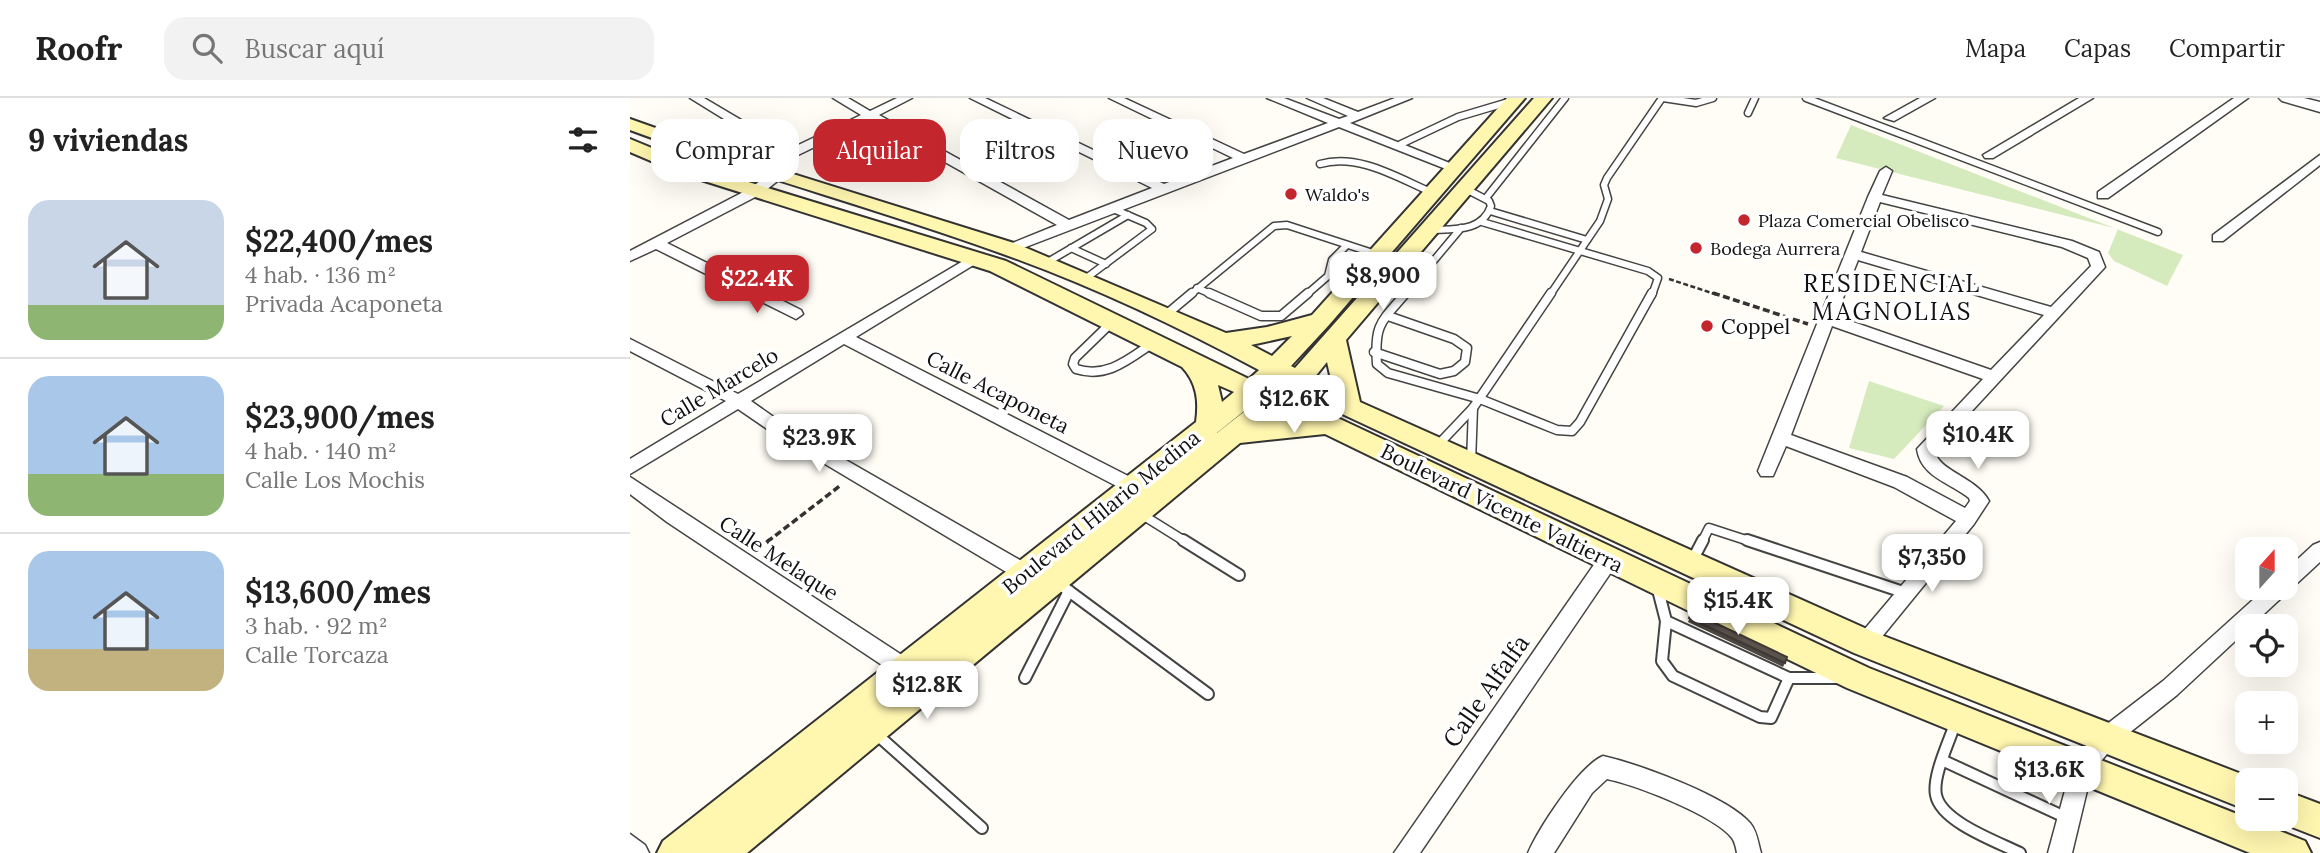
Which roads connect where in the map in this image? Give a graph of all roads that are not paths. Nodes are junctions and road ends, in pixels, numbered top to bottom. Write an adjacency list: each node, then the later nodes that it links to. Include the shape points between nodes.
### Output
1 (696, 98): 25 (street)
2 (839, 98): 22 (street)
3 (906, 98): 22 (street)
4 (976, 98): 40 (street)
5 (1115, 98): 33 (street)
6 (1273, 98): 27 (street)
7 (1313, 98): 23 (street)
8 (1406, 98): 23 (street)
9 (1542, 98): 41 (main road, Boulevard Hilario Medina)
10 (1565, 98): 46 (lane)
11 (1663, 98): 12 (lane, via 1696,103); 56 (lane, via 1606,178 1606,209)
12 (1713, 98)
13 (1755, 98): 21 (lane)
14 (1805, 98): 54 (lane)
15 (1929, 98): 24 (street)
16 (2087, 98): 32 (street)
17 (2242, 98): 44 (street)
18 (2287, 98): 20 (street)
19 (1515, 99): 29 (lane, via 1458,117); 36 (main road, Boulevard Hilario Medina)
20 (2320, 107)
21 (1748, 113)
22 (871, 114): 31 (street); 51 (street)
23 (1359, 116): 27 (street)
24 (1890, 118)
25 (731, 119)
26 (630, 124): 28 (main road, Boulevard Vicente Valtierra)
27 (1340, 124): 29 (street); 33 (street)
28 (651, 132)
29 (1401, 144): 36 (street)
30 (630, 145): 42 (main road, Boulevard Vicente Valtierra)
31 (799, 149)
32 (1989, 155)
33 (1243, 158): 40 (street)
34 (2320, 159): 55 (street)
35 (1320, 164): 43 (lane, via 1351,159)
36 (1456, 168): 43 (main road, Boulevard Hilario Medina)
37 (1886, 171): 45 (street)
38 (767, 182): 42 (street)
39 (794, 182): 60 (main road, Boulevard Vicente Valtierra)
40 (1162, 188): 47 (street)
41 (1464, 188): 46 (lane); 53 (main road, Boulevard Hilario Medina)
42 (756, 191): 57 (street); 65 (main road, Boulevard Vicente Valtierra)
43 (1433, 193): 63 (main road, Boulevard Hilario Medina)
44 (2103, 195)
45 (1875, 197): 62 (street); 70 (street, via 2086,250 2098,267)
46 (1486, 198): 48 (lane)
47 (1111, 208): 49 (lane); 51 (street)
48 (1490, 211): 50 (lane); 56 (lane)
49 (1128, 215): 59 (lane); 67 (lane, via 1152,229)
50 (1482, 222): 52 (lane); 61 (lane)
51 (1067, 225): 60 (street)
52 (1461, 228): 53 (lane); 73 (lane)
53 (1426, 230): 76 (main road, Boulevard Hilario Medina)
54 (2158, 232)
55 (2218, 238)
56 (1587, 240): 61 (lane)
57 (657, 244): 64 (street); 71 (street)
58 (1348, 245): 63 (lane); 69 (lane, via 1287,225 1275,226); 69 (lane, via 1332,260 1328,275 1282,316 1261,316)
59 (1071, 248): 66 (lane); 67 (lane)
60 (1010, 249): 66 (main road, Boulevard Vicente Valtierra)
61 (1580, 250): 86 (lane); 86 (lane, via 1658,278 1580,422 1572,431 1557,430)
62 (1853, 254): 70 (street); 75 (street)
63 (1379, 255): 76 (main road, Boulevard Hilario Medina)
64 (630, 257)
65 (975, 258): 74 (main road, Boulevard Vicente Valtierra); 77 (street, Calle Marcelo)
66 (1046, 263): 68 (main road, Boulevard Vicente Valtierra)
67 (1106, 264): 68 (lane)
68 (1085, 279): 72 (main road, Boulevard Vicente Valtierra)
69 (1197, 288): 72 (lane)
70 (2054, 313): 84 (street)
71 (796, 314)
72 (1167, 314): 78 (main road, Boulevard Vicente Valtierra)
73 (1388, 316): 81 (lane, via 1380,324); 81 (lane, via 1454,339 1467,348 1465,362 1440,374)
74 (1113, 321): 79 (main road, Boulevard Vicente Valtierra); 79 (lane, via 1075,358 1076,369 1104,373)
75 (1825, 324): 84 (street); 91 (street)
76 (1328, 329): 78 (main road); 83 (main road, Boulevard Hilario Medina); 89 (main road)
77 (843, 337): 87 (street, Calle Marcelo); 97 (street, Calle Acaponeta)
78 (1224, 341): 83 (main road, Boulevard Vicente Valtierra)
79 (1155, 342): 82 (main road, Boulevard Vicente Valtierra)
80 (630, 344): 87 (street)
81 (1374, 352): 86 (lane, via 1377,364 1388,373)
82 (1187, 357): 85 (main road, Boulevard Vicente Valtierra); 90 (main road, via 1209,390 1211,411)
83 (1287, 373): 85 (main road, Boulevard Hilario Medina); 89 (main road, Boulevard Vicente Valtierra)
84 (1994, 377): 98 (street, via 1926,449 1925,456 1939,471 1978,496 1978,505)
85 (1264, 396): 89 (main road, Boulevard Vicente Valtierra); 90 (main road, Boulevard Hilario Medina)
86 (1479, 399): 88 (lane)
87 (737, 400): 94 (street, Calle Marcelo); 103 (street)
88 (1473, 408): 92 (lane); 93 (lane)
89 (1340, 416): 90 (main road); 92 (main road, Boulevard Vicente Valtierra); 100 (main road, Boulevard Vicente Valtierra)
90 (1222, 431): 97 (main road, Boulevard Hilario Medina)
91 (1781, 438): 95 (street); 98 (street, via 1902,481)
92 (1437, 447): 93 (main road, Boulevard Vicente Valtierra)
93 (1471, 462): 101 (main road, Boulevard Vicente Valtierra)
94 (630, 467)
95 (1768, 471)
96 (630, 484): 111 (street, Calle Melaque)
97 (1134, 499): 103 (main road, Boulevard Hilario Medina); 104 (lane); 106 (main road, Boulevard Hilario Medina)
98 (1968, 519): 107 (street)
99 (2320, 550): 102 (street)
100 (1609, 559): 105 (main road, Boulevard Vicente Valtierra); 130 (street, Calle Alfalfa)
101 (1691, 563): 107 (lane, via 1709,528); 110 (main road, Boulevard Vicente Valtierra)
102 (2298, 571)
103 (1025, 573): 111 (main road, Boulevard Hilario Medina)
104 (1239, 575)
105 (1656, 581): 109 (lane); 114 (main road, Boulevard Vicente Valtierra)
106 (1062, 586): 112 (lane); 115 (lane); 117 (main road, Boulevard Hilario Medina)
107 (1906, 593): 110 (street)
108 (2266, 600): 118 (street, via 2170,688)
109 (1666, 621): 113 (lane); 113 (lane, via 1662,661 1673,676 1760,717 1771,718)
110 (1865, 643): 118 (main road, Boulevard Vicente Valtierra)
111 (904, 668): 128 (main road, Boulevard Hilario Medina)
112 (1025, 678)
113 (1789, 678): 114 (lane)
114 (1858, 678): 116 (main road, Boulevard Vicente Valtierra)
115 (1208, 694)
116 (1957, 720): 119 (lane); 120 (main road, Boulevard Vicente Valtierra)
117 (873, 731): 125 (lane); 129 (main road, Boulevard Hilario Medina)
118 (2106, 738): 120 (street); 121 (main road, Boulevard Vicente Valtierra)
119 (1944, 761): 123 (lane); 133 (lane, via 1936,794 1945,813)
120 (2081, 769): 123 (street); 135 (main road, Boulevard Vicente Valtierra)
121 (2235, 788)
122 (2298, 813): 124 (main road)
123 (2069, 819): 134 (street)
124 (2320, 821)
125 (982, 828)
126 (630, 846): 127 (street)
127 (637, 853)
128 (675, 853)
129 (719, 853)
130 (1406, 853)
131 (1540, 853): 132 (street, via 1584,785 1603,766 1656,784 1725,818 1744,833)
132 (1749, 853)
133 (2020, 853)
134 (2060, 853)
135 (2293, 853)

